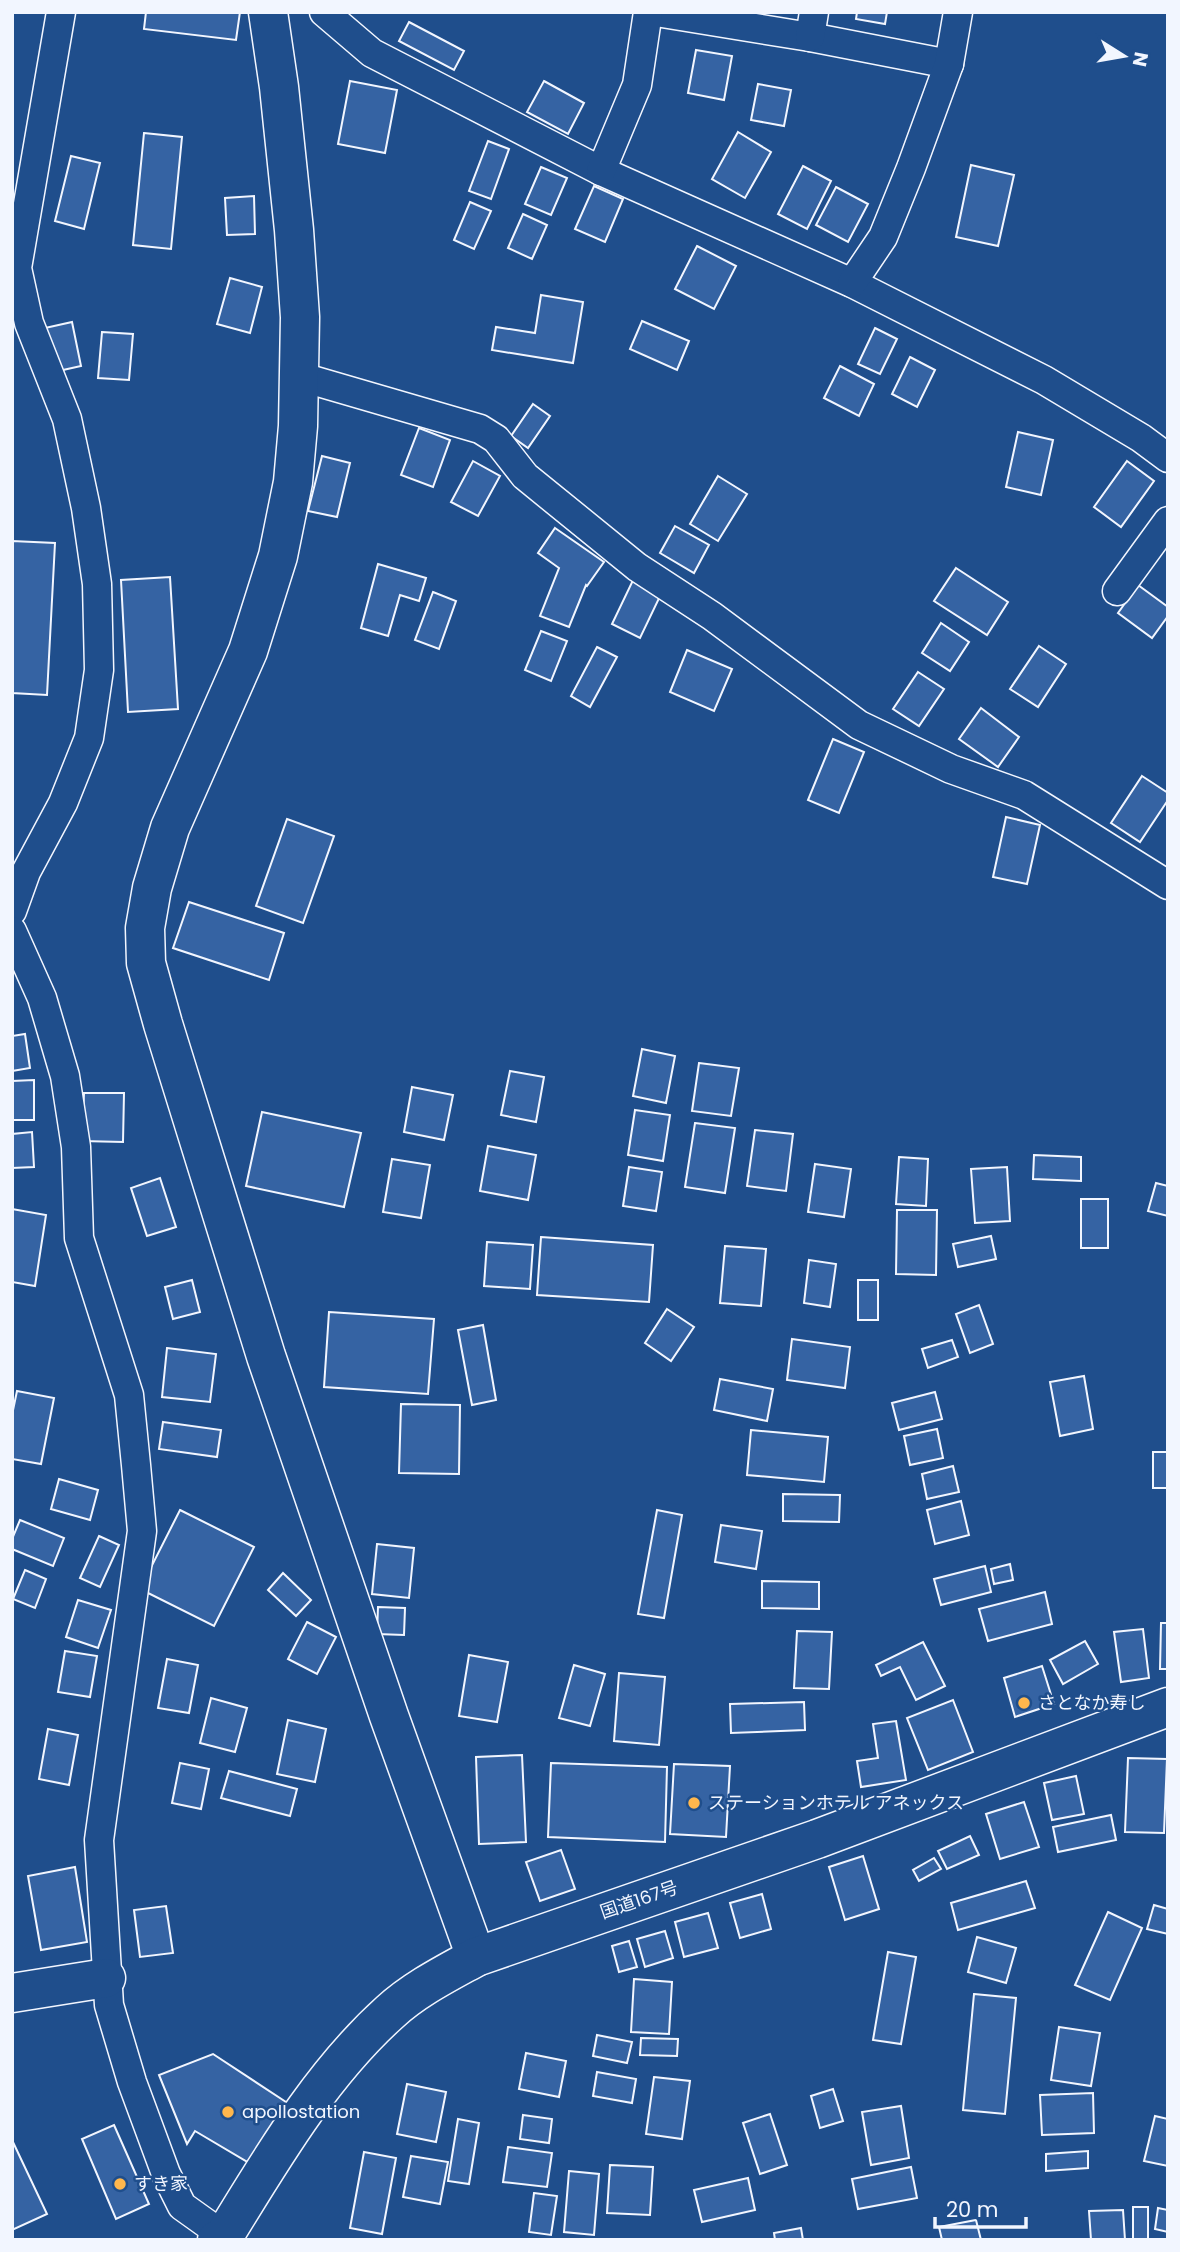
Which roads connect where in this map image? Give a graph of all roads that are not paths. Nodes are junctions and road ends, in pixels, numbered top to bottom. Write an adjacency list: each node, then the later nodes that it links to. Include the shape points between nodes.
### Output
1 (61, 12): 10 (street)
2 (268, 12): 12 (street, via 294,230 300,317)
3 (324, 12): 9 (street, via 372,53)
4 (648, 12): 9 (street, via 637,85)
5 (656, 12): 7 (street)
6 (958, 12): 8 (street)
7 (812, 24): 8 (street)
8 (949, 64): 11 (street, via 883,237)
9 (601, 171): 11 (street)
10 (14, 268): 17 (street, via 29,323 67,419 86,508 97,584 99,670 89,738)
11 (852, 283): 13 (street, via 1044,380)
12 (298, 376): 16 (street, via 480,429 496,439 525,476 637,567 712,616 859,725 951,769 1024,795); 20 (street, via 293,482 278,556 248,651 170,828 152,888 145,928 146,962 266,1356)
13 (1168, 458)
14 (1168, 521): 15 (street)
15 (1118, 592)
16 (1168, 885)
17 (12, 911)
18 (12, 931): 21 (street, via 43,998 65,1076 76,1147 79,1238 129,1395 138,1478 142,1531 99,1840)
19 (1168, 1707): 20 (street, 国道167号, via 817,1839)
20 (476, 1957): 23 (street, 国道167号, via 391,2010 357,2045 288,2134)
21 (106, 1978): 22 (street); 23 (street, via 109,2005 132,2082 166,2174 182,2206)
22 (12, 1993)
23 (222, 2239)

